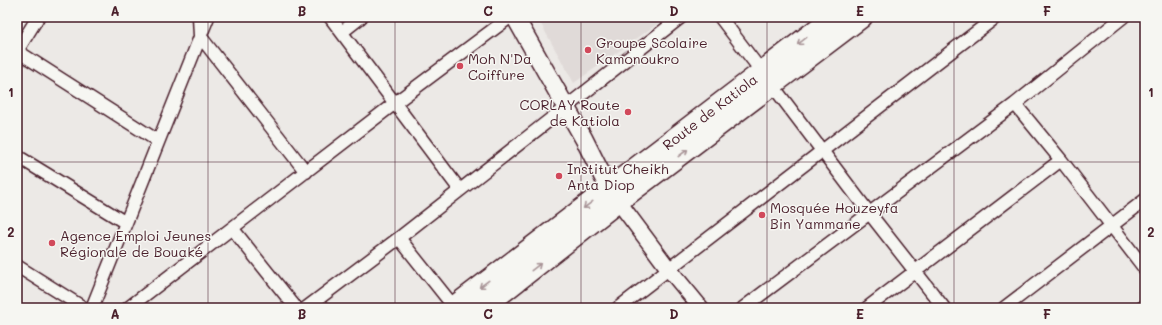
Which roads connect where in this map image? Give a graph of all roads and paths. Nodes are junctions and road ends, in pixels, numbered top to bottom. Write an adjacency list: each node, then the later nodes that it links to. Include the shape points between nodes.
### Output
1 (38, 17): 16 (street)
2 (199, 17): 15 (street)
3 (208, 17): 15 (street)
4 (330, 17): 14 (street)
5 (361, 17): 14 (street)
6 (510, 17): 18 (street)
7 (515, 17): 20 (main road)
8 (681, 17): 20 (street)
9 (720, 17): 17 (street)
10 (833, 17): 17 (highway, Route de Katiola, one-way to 17)
11 (862, 17): 17 (highway, Route de Katiola)
12 (996, 17): 22 (street)
13 (1123, 17): 19 (street)
14 (342, 32): 18 (street)
15 (200, 36): 21 (street); 25 (street)
16 (17, 51): 21 (street)
17 (767, 79): 22 (street); 27 (highway, Route de Katiola)
18 (395, 104): 25 (street); 26 (street)
19 (1015, 104): 24 (street); 29 (street)
20 (566, 107): 26 (street); 27 (main road)
21 (158, 141): 30 (street)
22 (822, 150): 29 (street); 35 (street)
23 (17, 156): 30 (street)
24 (1061, 160): 31 (street); 37 (street)
25 (306, 172): 32 (street)
26 (460, 190): 33 (street)
27 (614, 196): 35 (street); 40 (highway, Route de Katiola, one-way to 40); 46 (highway, Route de Katiola, one-way to 27)
28 (1145, 200): 31 (street)
29 (870, 214): 37 (street); 49 (street)
30 (126, 223): 42 (street)
31 (1111, 226): 36 (street); 52 (street)
32 (232, 228): 43 (street); 44 (street)
33 (399, 238): 40 (street); 45 (street)
34 (17, 266): 38 (street)
35 (668, 268): 47 (street); 48 (street)
36 (1145, 269)
37 (916, 271): 50 (street); 51 (street)
38 (69, 304): 41 (street)
39 (1145, 306): 53 (street)
40 (453, 307)
41 (84, 308)
42 (92, 308)
43 (128, 308)
44 (296, 308)
45 (306, 308)
46 (483, 308)
47 (618, 308)
48 (701, 308)
49 (743, 308)
50 (867, 308)
51 (944, 308)
52 (1004, 308)
53 (1142, 308)

